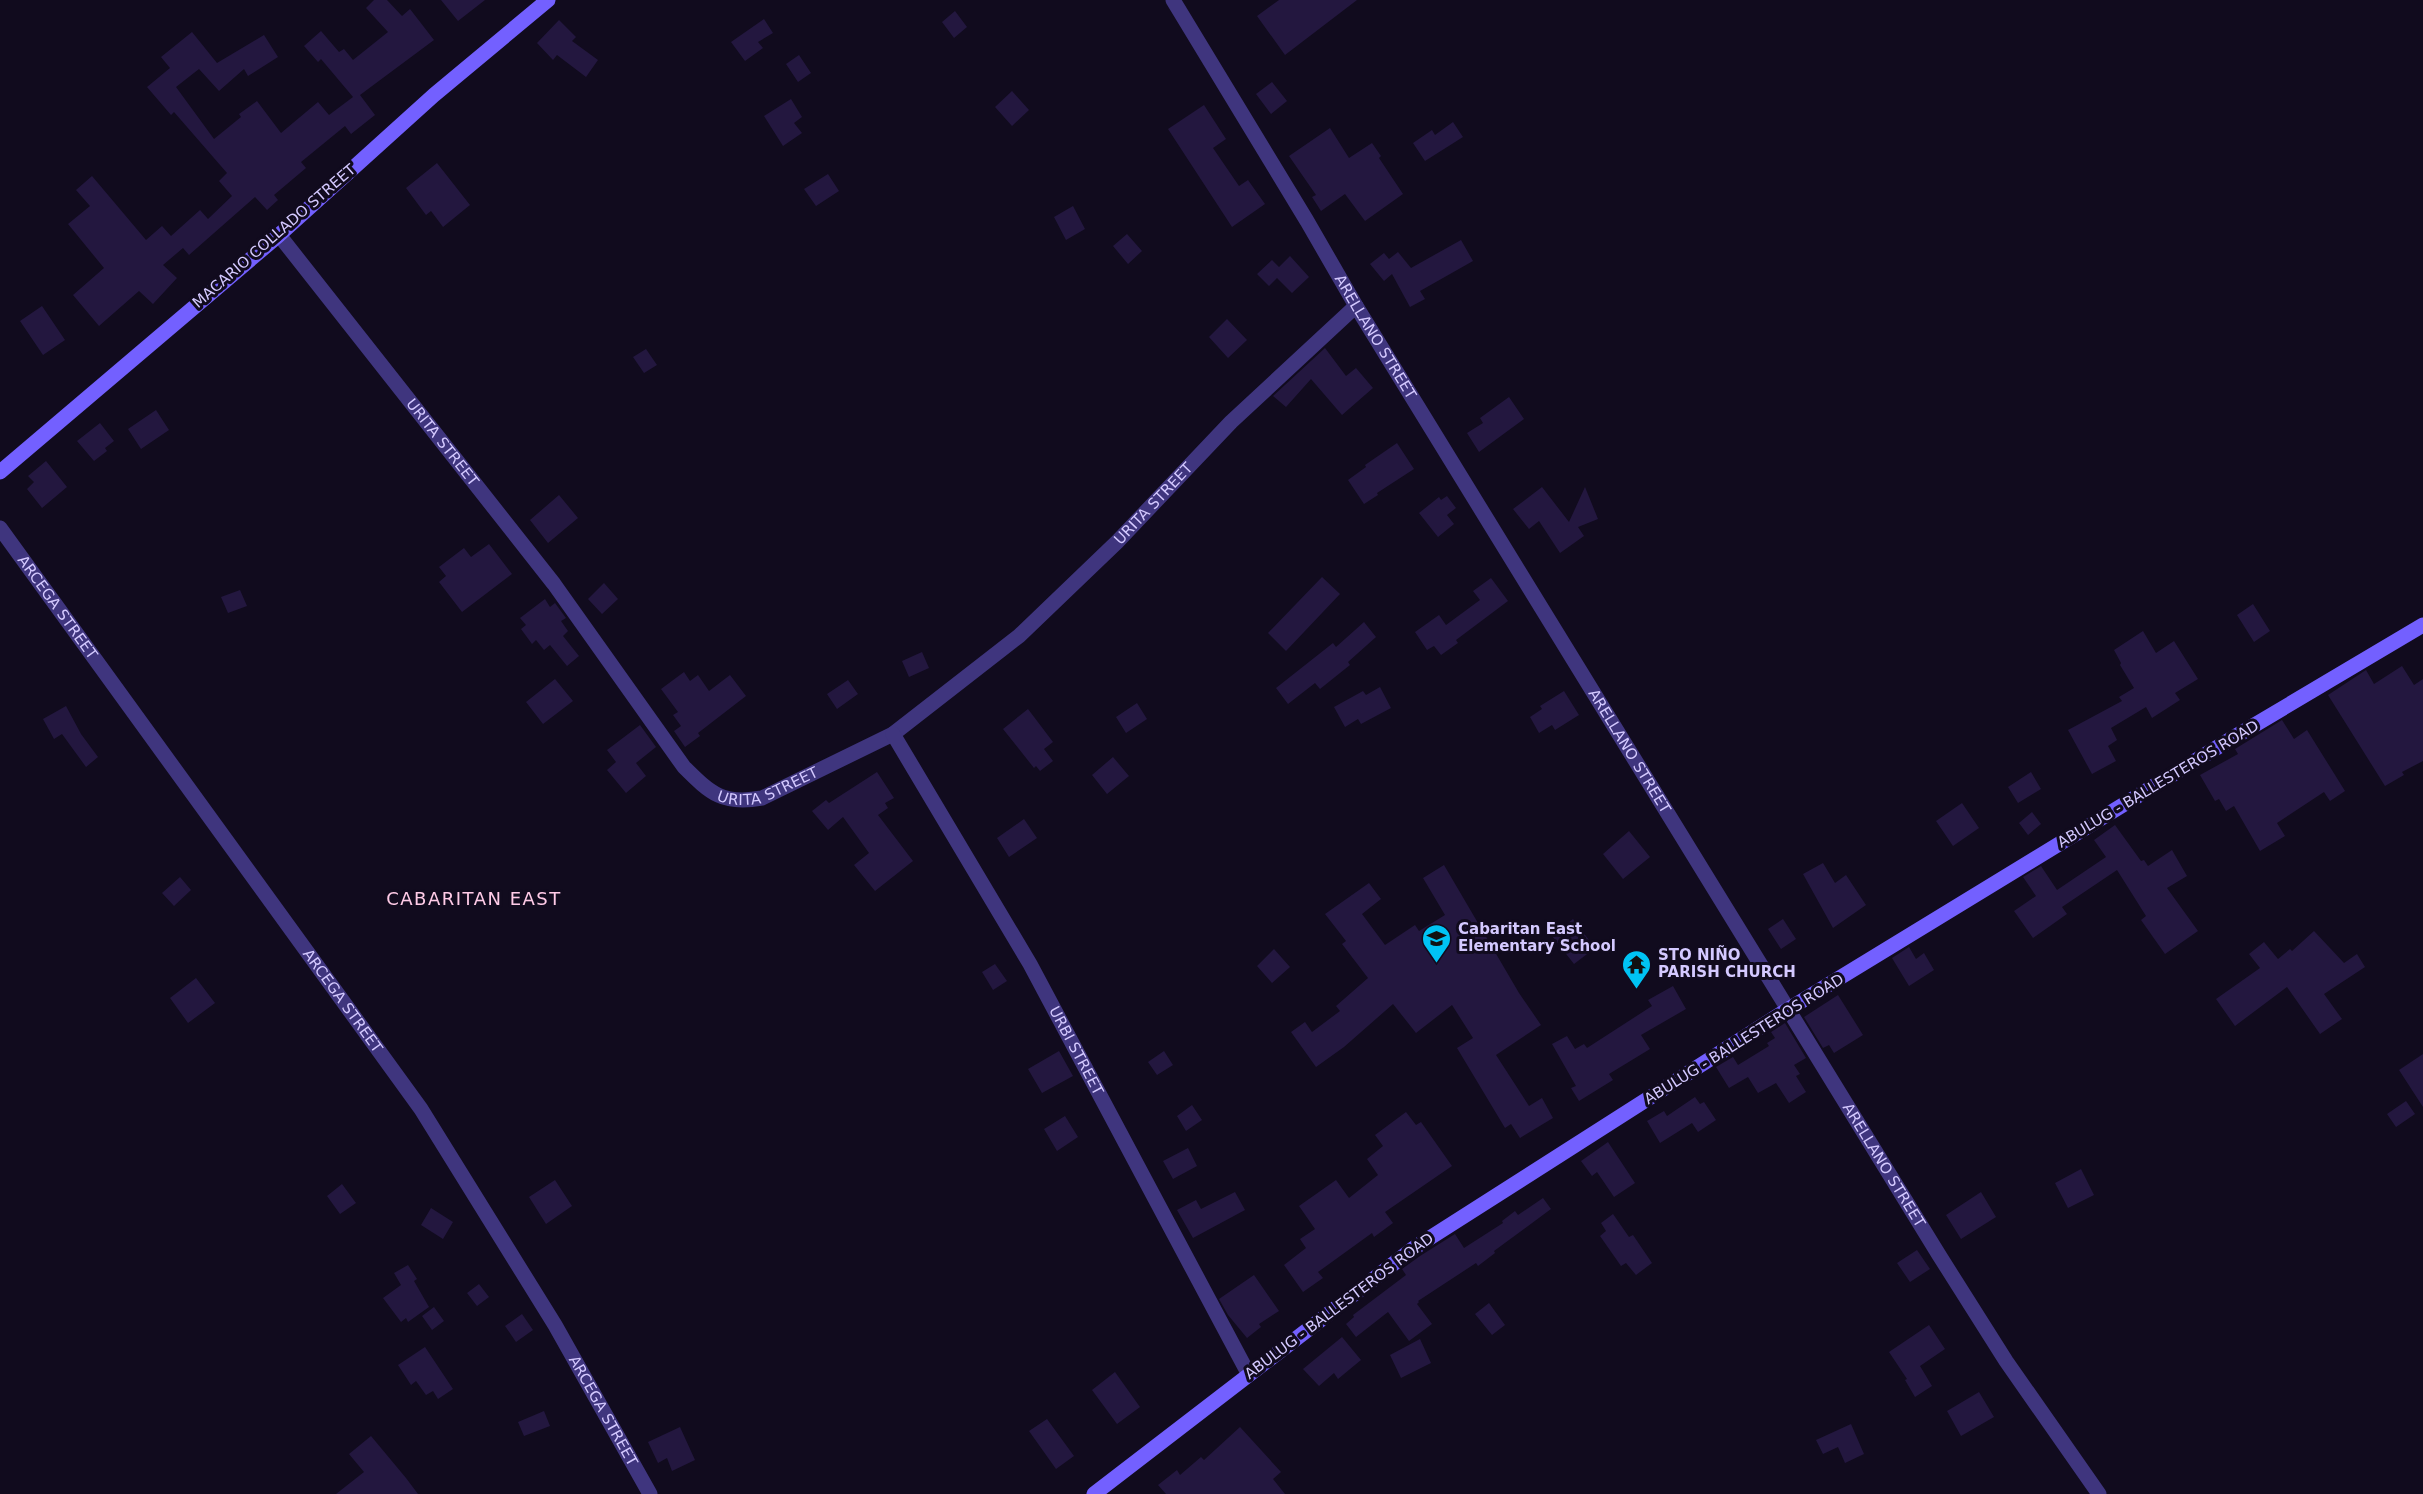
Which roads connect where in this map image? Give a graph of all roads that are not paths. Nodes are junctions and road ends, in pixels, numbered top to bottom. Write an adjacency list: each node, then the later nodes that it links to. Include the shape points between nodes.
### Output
1 (548, 0): 3 (main road, MACARIO COLLADO STREET, via 434,95)
2 (1173, 0): 4 (street, ARELLANO STREET)
3 (279, 235): 5 (main road, MACARIO COLLADO STREET); 8 (street, URITA STREET, via 554,584 684,767 701,784 721,797 741,802 762,798)
4 (1356, 306): 8 (street, URITA STREET, via 1231,422 1117,542 1019,636); 9 (street, ARELLANO STREET)
5 (0, 472)
6 (0, 528): 11 (street, ARCEGA STREET, via 421,1109 555,1325)
7 (2423, 625): 9 (main road, ABULUG - BALLESTEROS ROAD)
8 (893, 734): 10 (street, URBI STREET, via 1030,964)
9 (1787, 1010): 10 (main road, ABULUG - BALLESTEROS ROAD, via 1414,1248); 13 (street, ARELLANO STREET, via 2006,1361)
10 (1248, 1373): 12 (main road, ABULUG - BALLESTEROS ROAD)
11 (650, 1494)
12 (1094, 1494)
13 (2099, 1494)

